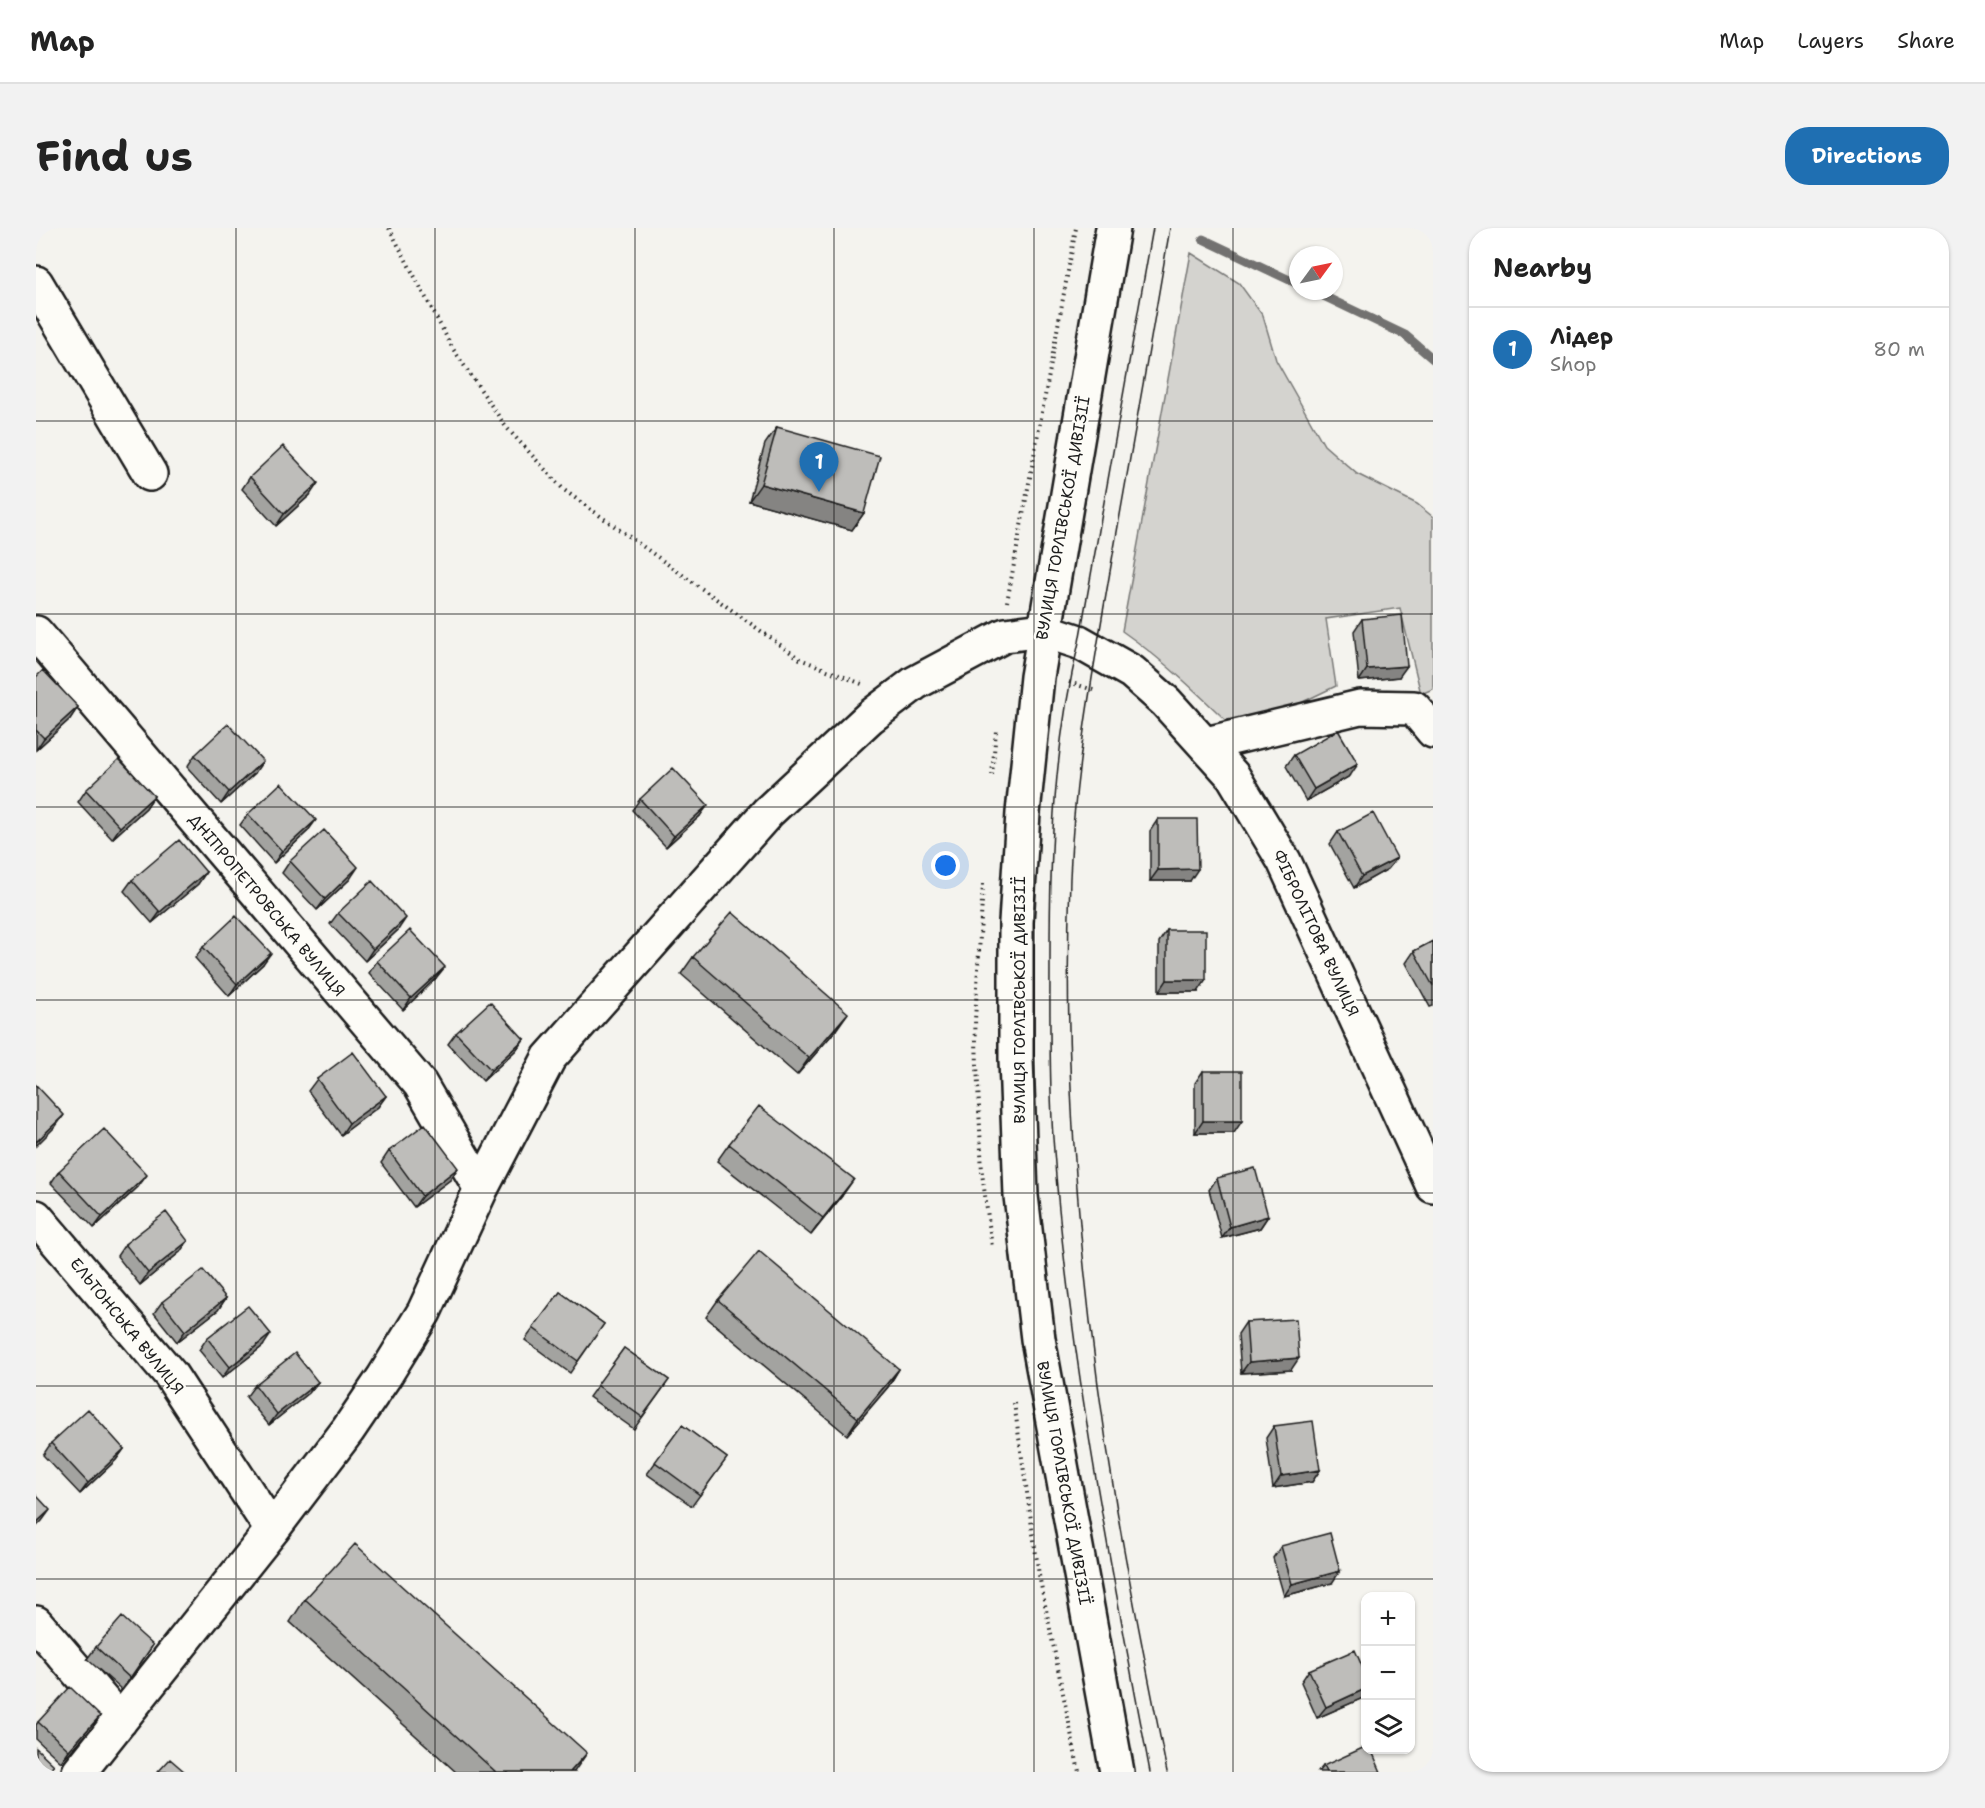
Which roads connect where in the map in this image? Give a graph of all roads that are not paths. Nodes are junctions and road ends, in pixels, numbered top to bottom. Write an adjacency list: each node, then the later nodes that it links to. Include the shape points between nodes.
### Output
1 (1113, 228): 4 (street, ВУЛИЦЯ ГОРЛІВСЬКОЇ ДИВІЗІЇ)
2 (36, 283): 3 (street)
3 (150, 474)
4 (1043, 630): 7 (street, ФІБРОЛІТОВА ВУЛИЦЯ, via 1078,642 1132,672); 10 (street, via 1005,635 915,683 870,717 768,812 549,1058); 16 (street, ВУЛИЦЯ ГОРЛІВСЬКОЇ ДИВІЗІЇ, via 1023,813 1016,922 1021,1196 1040,1351)
5 (36, 633): 10 (street, ДНІПРОПЕТРОВСЬКА ВУЛИЦЯ, via 420,1084)
6 (1433, 731): 7 (street, via 1414,708 1360,706)
7 (1206, 744): 8 (street, ФІБРОЛІТОВА ВУЛИЦЯ, via 1233,776 1284,861)
8 (1422, 1132): 9 (street, ФІБРОЛІТОВА ВУЛИЦЯ)
9 (1433, 1186)
10 (481, 1189): 12 (street, via 418,1322 348,1430)
11 (36, 1217): 12 (street, ЕЛЬТОНСЬКА ВУЛИЦЯ, via 170,1374)
12 (272, 1530): 14 (street)
13 (36, 1623): 14 (street)
14 (120, 1721): 15 (street)
15 (79, 1772)
16 (1117, 1772)

